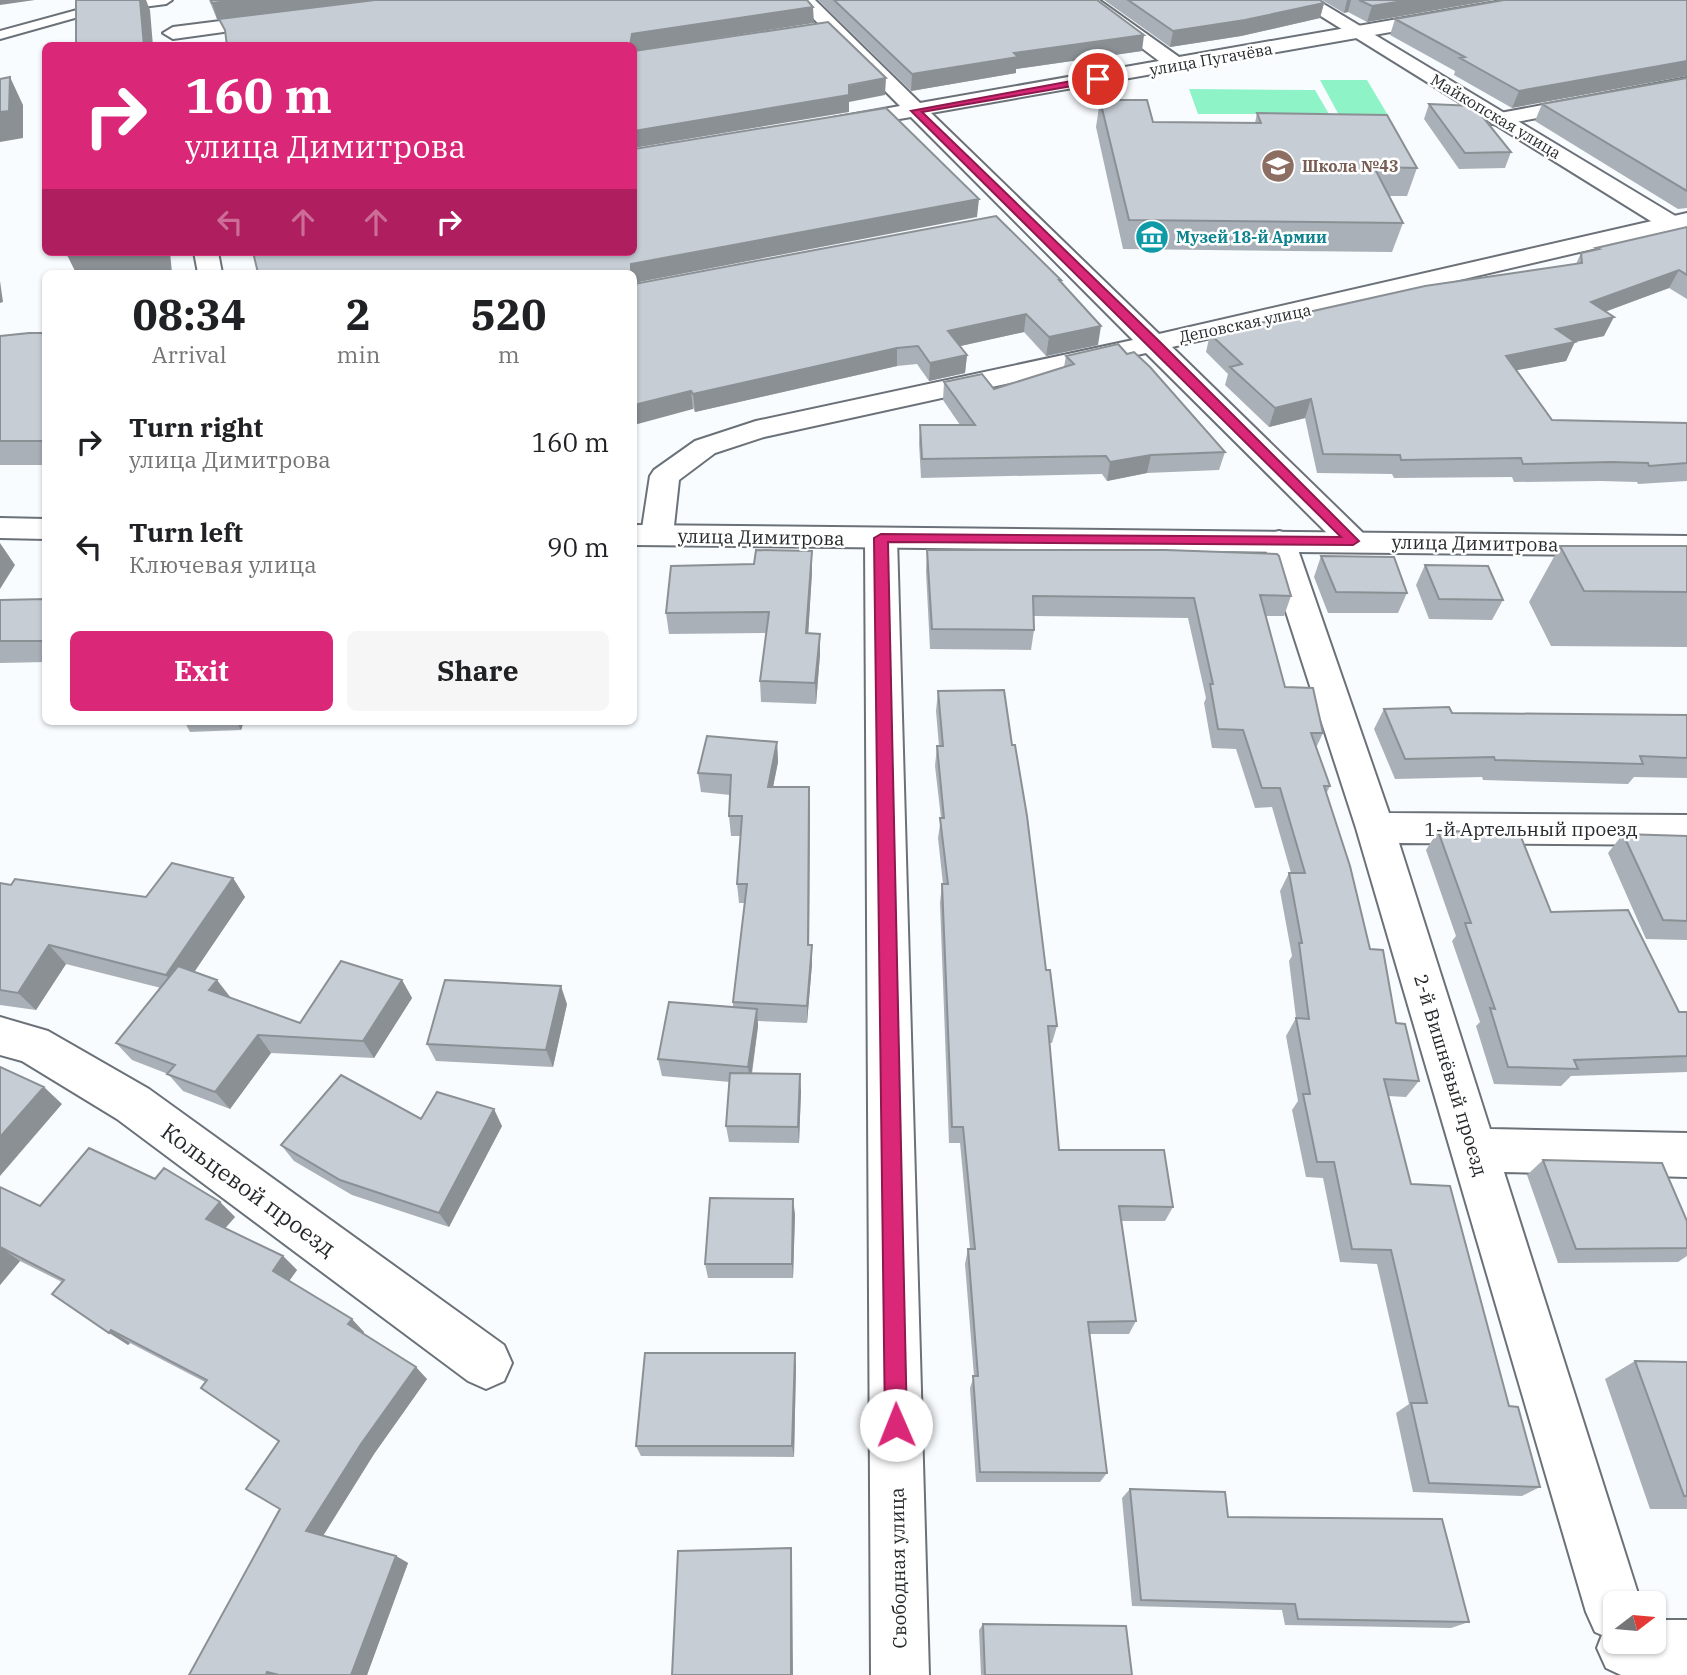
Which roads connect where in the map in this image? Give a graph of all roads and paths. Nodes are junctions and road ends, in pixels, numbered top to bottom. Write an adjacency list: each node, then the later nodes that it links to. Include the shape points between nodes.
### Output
1 (167, 0): 10 (lane, via 88,11); 11 (street)
2 (804, 0): 7 (street)
3 (1087, 0): 12 (street)
4 (1304, 0): 8 (street, Майкопская улица)
5 (1539, 0): 8 (street, улица Пугачёва)
6 (298, 18): 11 (street)
7 (832, 29): 9 (street); 14 (street)
8 (1358, 32): 12 (street, улица Пугачёва); 15 (street, Майкопская улица)
9 (805, 33)
10 (0, 35)
11 (174, 39)
12 (1177, 65): 14 (street, улица Пугачёва)
13 (1687, 84): 15 (street)
14 (915, 111): 16 (street, улица Пугачёва); 17 (street)
15 (1500, 119): 19 (street, Майкопская улица)
16 (821, 126)
17 (1024, 218): 18 (street); 20 (street)
18 (997, 223)
19 (1682, 226): 20 (street, Деповская улица)
20 (1155, 343): 23 (street, Деповская улица, via 756,430 705,447 665,476); 26 (street)
21 (0, 528): 22 (street)
22 (42, 529)
23 (645, 535): 24 (street, улица Димитрова)
24 (881, 538): 25 (street, улица Димитрова); 37 (street, Свободная улица)
25 (1279, 541): 26 (street, улица Димитрова); 28 (street, 2-й Вишнёвый проезд)
26 (1353, 541): 27 (street, улица Димитрова)
27 (1687, 547)
28 (1375, 828): 29 (street, 1-й Артельный проезд); 31 (street, 2-й Вишнёвый проезд)
29 (1687, 830)
30 (0, 1035): 33 (street, Кольцевой проезд, via 33,1045 132,1104)
31 (1474, 1150): 32 (street); 34 (street, 2-й Вишнёвый проезд)
32 (1687, 1155)
33 (486, 1363)
34 (1609, 1591)
35 (1666, 1647): 36 (street)
36 (1687, 1649)
37 (900, 1675)

